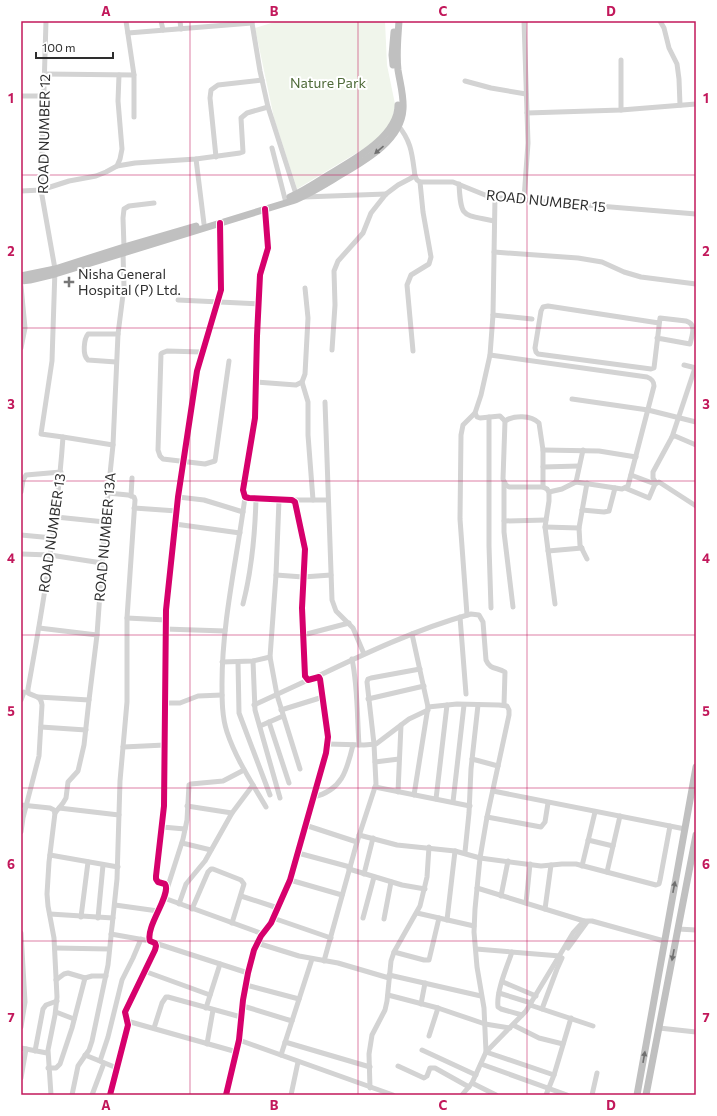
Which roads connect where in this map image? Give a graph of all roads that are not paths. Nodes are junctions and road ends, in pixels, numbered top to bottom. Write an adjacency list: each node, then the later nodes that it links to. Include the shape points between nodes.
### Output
1 (46, 21): 15 (street, ROAD NUMBER 12)
2 (126, 21): 13 (street)
3 (161, 21): 12 (street)
4 (180, 21): 11 (street)
5 (394, 21): 29 (highway, via 392,55 398,100)
6 (399, 21): 29 (highway, via 397,57 403,111)
7 (524, 21): 20 (street)
8 (660, 21): 24 (street, via 677,64)
9 (252, 22): 10 (street); 18 (street)
10 (209, 24): 11 (street)
11 (181, 29): 12 (street)
12 (163, 30): 13 (street)
13 (128, 33): 17 (street)
14 (621, 60): 26 (street)
15 (45, 74): 16 (street); 22 (street, ROAD NUMBER 12)
16 (119, 74): 17 (street); 33 (street, via 118,101 122,149)
17 (134, 74): 28 (street)
18 (262, 80): 25 (street); 31 (street, via 218,86 211,90)
19 (465, 81): 20 (street)
20 (526, 94): 27 (street)
21 (21, 96): 22 (street)
22 (44, 96): 37 (street, ROAD NUMBER 12)
23 (696, 104): 24 (street)
24 (680, 105): 26 (street)
25 (268, 107): 31 (street, via 247,113 241,118 243,152); 40 (street)
26 (621, 110): 27 (street)
27 (527, 113): 43 (street, via 528,143)
28 (134, 116)
29 (396, 123): 34 (street, via 410,145); 40 (highway, via 392,136 372,155)
30 (272, 148): 42 (street)
31 (216, 157): 32 (street)
32 (196, 159): 33 (street); 49 (street)
33 (116, 166): 37 (street, via 106,172)
34 (415, 176): 35 (street); 39 (street)
35 (420, 182): 36 (street, ROAD NUMBER 15); 69 (street, via 431,257 429,264 411,275 407,285)
36 (459, 184): 41 (street, ROAD NUMBER 15, via 484,196); 47 (street, via 463,212)
37 (41, 190): 38 (street); 52 (street, ROAD NUMBER 12)
38 (21, 191)
39 (386, 194): 40 (street); 68 (street, via 371,214 363,233 338,261 334,271)
40 (299, 196): 42 (highway); 45 (highway)
41 (495, 197): 43 (street, ROAD NUMBER 15); 47 (street)
42 (285, 199): 49 (highway)
43 (524, 199): 46 (street, ROAD NUMBER 15)
44 (154, 202): 50 (street, ROAD NUMBER 13A, via 124,209)
45 (265, 209): 48 (highway); 60 (street, via 268,248 260,275)
46 (696, 214)
47 (494, 221): 51 (street)
48 (220, 223): 50 (highway); 59 (street, via 222,278)
49 (204, 224): 50 (highway)
50 (123, 250): 52 (highway); 64 (street, ROAD NUMBER 13A, via 124,287)
51 (494, 252): 55 (street, via 578,258 602,262 641,277); 61 (street)
52 (55, 272): 53 (highway); 54 (highway); 86 (street, via 52,360 41,434)
53 (21, 276)
54 (21, 281)
55 (696, 284)
56 (21, 286): 67 (street, via 25,328)
57 (305, 288): 77 (street, via 308,318 305,374)
58 (178, 300): 59 (street)
59 (218, 302): 60 (street); 70 (street)
60 (259, 304): 76 (street)
61 (493, 315): 62 (street); 71 (street)
62 (532, 320)
63 (659, 323): 65 (street); 65 (street, via 543,307 535,348 538,354 651,369 654,368); 66 (street, via 660,318 690,322)
64 (118, 334): 73 (street, ROAD NUMBER 13A); 73 (street, via 88,334 84,355 88,360)
65 (657, 338): 66 (street)
66 (693, 345)
67 (21, 348)
68 (332, 350)
69 (413, 351)
70 (202, 352): 93 (street); 93 (street, via 164,352 161,357 159,454 163,459)
71 (490, 355): 80 (street, via 651,378 654,386); 81 (street)
72 (229, 361): 93 (street, via 216,461 205,464)
73 (116, 362): 88 (street, ROAD NUMBER 13A)
74 (684, 365): 75 (street)
75 (695, 368): 83 (street)
76 (256, 382): 77 (street, via 296,385); 111 (street, via 255,418 243,490)
77 (302, 382): 115 (street, via 308,402)
78 (572, 399): 80 (street)
79 (325, 402): 116 (street)
80 (648, 410): 83 (street); 92 (street)
81 (475, 413): 82 (street, via 477,418); 145 (street, via 463,424 461,435 460,519)
82 (489, 417): 84 (street, via 500,416); 144 (street)
83 (678, 418): 85 (street); 87 (street)
84 (505, 422): 90 (street, via 517,417 536,420 540,426); 99 (street)
85 (696, 422)
86 (63, 437): 88 (street); 96 (street, ROAD NUMBER 13)
87 (672, 437): 89 (street); 102 (street, via 653,472)
88 (113, 445): 108 (street, ROAD NUMBER 13A)
89 (696, 445)
90 (543, 450): 91 (street); 95 (street)
91 (583, 450): 92 (street, via 599,450); 94 (street)
92 (636, 457): 97 (street)
93 (183, 460): 110 (street)
94 (579, 466): 95 (street); 100 (street)
95 (543, 467): 103 (street)
96 (61, 472): 106 (street, via 26,475); 122 (street, ROAD NUMBER 13)
97 (631, 475): 102 (street); 105 (street)
98 (132, 478): 109 (street)
99 (504, 482): 103 (street, via 509,487); 124 (street)
100 (576, 482): 101 (street); 107 (street)
101 (587, 483): 104 (street); 119 (street)
102 (655, 484): 105 (street, via 649,498); 117 (street, via 662,484)
103 (543, 487): 107 (street)
104 (615, 488): 105 (street); 119 (street, via 609,511)
105 (625, 488)
106 (21, 492)
107 (549, 492): 123 (street)
108 (108, 493): 109 (street); 125 (street, ROAD NUMBER 13A)
109 (132, 496): 118 (street, via 135,500)
110 (178, 497): 120 (street); 121 (street, via 204,500)
111 (245, 497): 112 (street); 121 (street)
112 (256, 499): 113 (street); 141 (street, via 255,534)
113 (279, 500): 114 (street); 138 (street)
114 (292, 500): 115 (street); 140 (street, via 295,502 305,543)
115 (313, 500): 116 (street)
116 (328, 500): 139 (street)
117 (696, 506)
118 (134, 508): 120 (street); 147 (street)
119 (582, 510): 128 (street)
120 (177, 511): 126 (street)
121 (243, 512): 129 (street)
122 (56, 517): 125 (street); 131 (street, ROAD NUMBER 13)
123 (546, 520): 124 (street); 127 (street)
124 (504, 521): 143 (street)
125 (105, 522): 137 (street, ROAD NUMBER 13A)
126 (175, 524): 129 (street); 148 (street)
127 (545, 527): 128 (street); 133 (street)
128 (579, 528): 132 (street)
129 (240, 534): 152 (street)
130 (21, 535): 131 (street)
131 (53, 538): 135 (street, ROAD NUMBER 13)
132 (582, 548): 133 (street); 136 (street)
133 (548, 551): 142 (street)
134 (21, 554): 135 (street)
135 (50, 555): 137 (street); 150 (street, ROAD NUMBER 13)
136 (587, 559)
137 (102, 563): 154 (street, ROAD NUMBER 13A)
138 (276, 575): 140 (street); 157 (street)
139 (331, 575): 140 (street); 149 (street, via 334,607)
140 (303, 577): 155 (street)
141 (243, 604)
142 (555, 604)
143 (513, 607)
144 (491, 608)
145 (467, 615): 146 (street); 180 (street, via 475,614 481,618 488,665 506,672)
146 (460, 617): 153 (street); 167 (street)
147 (127, 618): 148 (street); 193 (street, via 127,702)
148 (166, 620): 151 (street)
149 (349, 623): 155 (street); 156 (street)
150 (39, 628): 154 (street); 166 (street, ROAD NUMBER 13)
151 (165, 629): 152 (street); 175 (street)
152 (225, 631): 160 (street)
153 (412, 634): 156 (street); 162 (street)
154 (97, 635): 174 (street, ROAD NUMBER 13A)
155 (302, 635): 164 (street, via 305,676)
156 (364, 654): 158 (street)
157 (270, 657): 159 (street); 169 (street)
158 (352, 659): 163 (street); 192 (street, via 356,681)
159 (253, 660): 161 (street); 177 (street)
160 (222, 662): 161 (street); 168 (street)
161 (238, 662): 206 (street, via 239,713)
162 (420, 669): 165 (street); 172 (street, via 368,679)
163 (316, 676): 164 (street); 171 (street, via 320,679)
164 (308, 680): 169 (street)
165 (424, 686): 172 (street); 181 (street)
166 (24, 692): 170 (street); 173 (street, ROAD NUMBER 13)
167 (466, 694)
168 (222, 695): 175 (street, via 198,696 180,703); 200 (street, via 227,732)
169 (277, 695): 177 (street); 182 (street)
170 (38, 697): 174 (street); 187 (street, via 42,705)
171 (323, 697): 182 (street); 189 (street)
172 (368, 698): 190 (street)
173 (21, 700)
174 (89, 700): 188 (street, ROAD NUMBER 13A)
175 (166, 703): 191 (street)
176 (464, 704): 178 (street); 179 (street); 211 (street)
177 (254, 705): 186 (street)
178 (447, 705): 181 (street); 210 (street)
179 (478, 705): 180 (street); 195 (street)
180 (504, 705): 197 (street, via 507,706 509,715)
181 (428, 709): 185 (street); 207 (street)
182 (281, 710): 183 (street)
183 (283, 716): 184 (street); 199 (street)
184 (269, 722): 186 (street); 201 (street)
185 (401, 724): 190 (street); 194 (street)
186 (260, 726): 209 (street)
187 (41, 727): 188 (street); 213 (street, via 39,756)
188 (86, 730): 217 (street, ROAD NUMBER 13A, via 78,771 68,782 66,798)
189 (328, 744): 192 (street); 208 (street)
190 (374, 744): 192 (street); 196 (street)
191 (165, 745): 193 (street); 225 (street)
192 (356, 745): 208 (street, via 337,784 326,793)
193 (123, 747): 220 (street)
194 (399, 759): 196 (street); 205 (street)
195 (472, 759): 197 (street); 215 (street)
196 (375, 762): 203 (street)
197 (498, 766): 204 (street)
198 (696, 767): 227 (highway)
199 (300, 769)
200 (244, 770): 202 (street); 214 (street, via 223,781 195,783 189,786)
201 (289, 783)
202 (253, 785): 216 (street); 219 (street)
203 (375, 787): 205 (street); 229 (street)
204 (493, 791): 212 (street); 222 (street)
205 (398, 792): 207 (street)
206 (270, 795)
207 (414, 795): 210 (street)
208 (313, 797): 223 (street)
209 (280, 798)
210 (436, 799): 211 (street)
211 (453, 802): 215 (street)
212 (548, 803): 218 (street); 222 (street, via 545,822 540,827)
213 (24, 805): 217 (street); 228 (street)
214 (187, 806): 219 (street); 226 (street)
215 (470, 806): 239 (street)
216 (266, 808)
217 (57, 811): 220 (street); 241 (street, ROAD NUMBER 13A)
218 (595, 812): 221 (street); 232 (street)
219 (232, 813): 237 (street)
220 (119, 816): 249 (street)
221 (620, 816): 224 (street); 235 (street)
222 (487, 817): 242 (street)
223 (305, 825): 233 (street); 240 (street)
224 (670, 826): 227 (street); 251 (street, via 659,884)
225 (162, 827): 226 (street); 258 (street, via 156,880 165,884)
226 (185, 829): 234 (street)
227 (685, 829): 265 (highway, one-way to 227)
228 (21, 832)
229 (359, 835): 231 (street); 233 (street)
230 (696, 835): 267 (highway)
231 (373, 838): 236 (street, via 404,846); 252 (street)
232 (588, 840): 235 (street); 248 (street)
233 (357, 842): 250 (street)
234 (182, 843): 237 (street); 258 (street)
235 (613, 846): 251 (street)
236 (429, 847): 238 (street); 257 (street)
237 (210, 850): 264 (street, via 205,861 186,884)
238 (456, 851): 239 (street); 281 (street)
239 (465, 852): 242 (street)
240 (298, 853): 250 (street); 254 (street)
241 (50, 855): 243 (street); 273 (street, ROAD NUMBER 13A, via 47,894)
242 (480, 858): 244 (street); 256 (street)
243 (88, 862): 246 (street); 274 (street)
244 (508, 862): 245 (street); 261 (street)
245 (530, 864): 247 (street); 263 (street)
246 (103, 865): 249 (street); 275 (street)
247 (551, 865): 248 (street); 270 (street)
248 (582, 866): 251 (street)
249 (118, 867): 266 (street)
250 (350, 868): 252 (street); 259 (street)
251 (607, 872)
252 (364, 874): 253 (street)
253 (374, 877): 255 (street); 278 (street)
254 (290, 880): 259 (street); 268 (street)
255 (391, 882): 257 (street); 280 (street)
256 (477, 888): 261 (street); 284 (street)
257 (425, 889): 272 (street)
258 (167, 890): 262 (street)
259 (342, 895): 290 (street)
260 (241, 896): 268 (street); 269 (street, via 243,882 211,869); 283 (street)
261 (501, 896): 263 (street)
262 (164, 898): 264 (street); 271 (street)
263 (526, 903): 270 (street)
264 (179, 904): 269 (street)
265 (671, 904): 267 (highway); 292 (highway)
266 (115, 905): 271 (street); 276 (street)
267 (682, 906): 285 (highway)
268 (278, 908): 277 (street)
269 (192, 909): 283 (street)
270 (545, 909): 282 (street)
271 (158, 911): 293 (street, via 150,934)
272 (418, 913): 279 (street); 298 (street)
273 (50, 914): 274 (street); 295 (street, ROAD NUMBER 13A)
274 (81, 917): 275 (street)
275 (98, 918): 276 (street)
276 (113, 918): 288 (street)
277 (273, 918): 289 (street); 290 (street)
278 (363, 918)
279 (439, 918): 281 (street); 298 (street, via 429,960)
280 (384, 919)
281 (447, 920): 284 (street)
282 (586, 921): 292 (street); 300 (street, via 573,933); 325 (street, via 561,959)
283 (232, 923): 289 (street)
284 (474, 926): 297 (street)
285 (678, 929): 286 (street); 340 (highway, one-way to 340)
286 (696, 930)
287 (21, 933): 326 (street, via 24,986)
288 (111, 934): 291 (street); 296 (street)
289 (263, 934): 294 (street)
290 (330, 938): 302 (street)
291 (141, 939): 293 (street); 355 (street, via 122,980)
292 (664, 941): 381 (highway, one-way to 292)
293 (153, 942): 303 (street); 304 (street, via 155,950)
294 (257, 943): 301 (street); 305 (street)
295 (55, 948): 296 (street); 309 (street, ROAD NUMBER 13A)
296 (109, 949): 306 (street)
297 (476, 949): 299 (street); 316 (street)
298 (394, 952): 307 (street)
299 (512, 952): 300 (street); 310 (street)
300 (560, 956): 317 (street)
301 (312, 959): 302 (street); 318 (street)
302 (324, 961): 307 (street)
303 (220, 964): 305 (street); 314 (street)
304 (144, 971): 314 (street); 333 (street, via 125,1012)
305 (248, 973): 312 (street)
306 (106, 976): 308 (street); 353 (street, via 95,1032)
307 (389, 976): 311 (street); 315 (street)
308 (85, 978): 309 (street, via 68,973); 331 (street)
309 (56, 980): 319 (street, ROAD NUMBER 13A)
310 (503, 982): 313 (street); 317 (street)
311 (425, 983): 316 (street); 320 (street)
312 (246, 985): 318 (street); 322 (street)
313 (499, 993): 321 (street); 329 (street, via 498,1007)
314 (210, 995): 323 (street)
315 (388, 995): 320 (street); 359 (street, via 385,1010 372,1035)
316 (481, 996): 335 (street)
317 (536, 996): 321 (street)
318 (299, 999): 334 (street)
319 (57, 1002): 328 (street, ROAD NUMBER 13A); 349 (street, via 43,1008)
320 (422, 1004): 324 (street)
321 (530, 1004): 325 (street); 329 (street)
322 (243, 1006): 330 (street); 334 (street)
323 (206, 1008): 327 (street); 339 (street, via 171,997 166,998)
324 (438, 1008): 335 (street); 342 (street)
325 (542, 1009): 332 (street)
326 (22, 1010): 337 (street)
327 (213, 1010): 330 (street); 345 (street)
328 (56, 1012): 331 (street); 352 (street, ROAD NUMBER 13A)
329 (522, 1015): 338 (street)
330 (242, 1017): 343 (street)
331 (74, 1018): 360 (street, via 60,1064 56,1068)
332 (571, 1018): 336 (street); 346 (street)
333 (127, 1021): 339 (street); 361 (street)
334 (292, 1021): 344 (street)
335 (485, 1024): 338 (street); 351 (street)
336 (593, 1026)
337 (21, 1027)
338 (512, 1027): 346 (street); 351 (street)
339 (154, 1028): 345 (street)
340 (659, 1028): 341 (street); 382 (highway)
341 (696, 1032)
342 (429, 1036)
343 (239, 1040): 350 (street); 354 (street)
344 (285, 1042): 354 (street); 359 (street)
345 (208, 1044): 350 (street)
346 (563, 1044): 364 (street)
347 (24, 1049): 349 (street); 365 (street)
348 (422, 1050): 363 (street)
349 (35, 1051): 352 (street)
350 (237, 1052): 373 (street)
351 (486, 1052): 357 (street); 364 (street)
352 (48, 1053): 360 (street, ROAD NUMBER 13A)
353 (85, 1055): 355 (street); 370 (street, via 78,1066)
354 (281, 1055): 356 (street)
355 (102, 1062): 361 (street); 371 (street)
356 (298, 1062): 367 (street); 374 (street)
357 (481, 1064): 363 (street); 368 (street)
358 (398, 1066): 366 (street, via 424,1078 430,1068 435,1068)
359 (370, 1067): 367 (street)
360 (48, 1068): 369 (street, ROAD NUMBER 13A)
361 (117, 1068): 372 (street)
362 (597, 1073): 380 (street)
363 (476, 1075): 366 (street)
364 (554, 1075): 368 (street)
365 (21, 1078)
366 (470, 1085): 376 (street); 377 (street)
367 (370, 1088): 375 (street)
368 (549, 1089): 378 (street); 379 (street)
369 (51, 1095)
370 (72, 1095)
371 (92, 1095)
372 (110, 1095)
373 (226, 1095)
374 (291, 1095)
375 (392, 1095)
376 (462, 1095)
377 (496, 1095)
378 (546, 1095)
379 (567, 1095)
380 (592, 1095)
381 (637, 1095)
382 (646, 1095)

